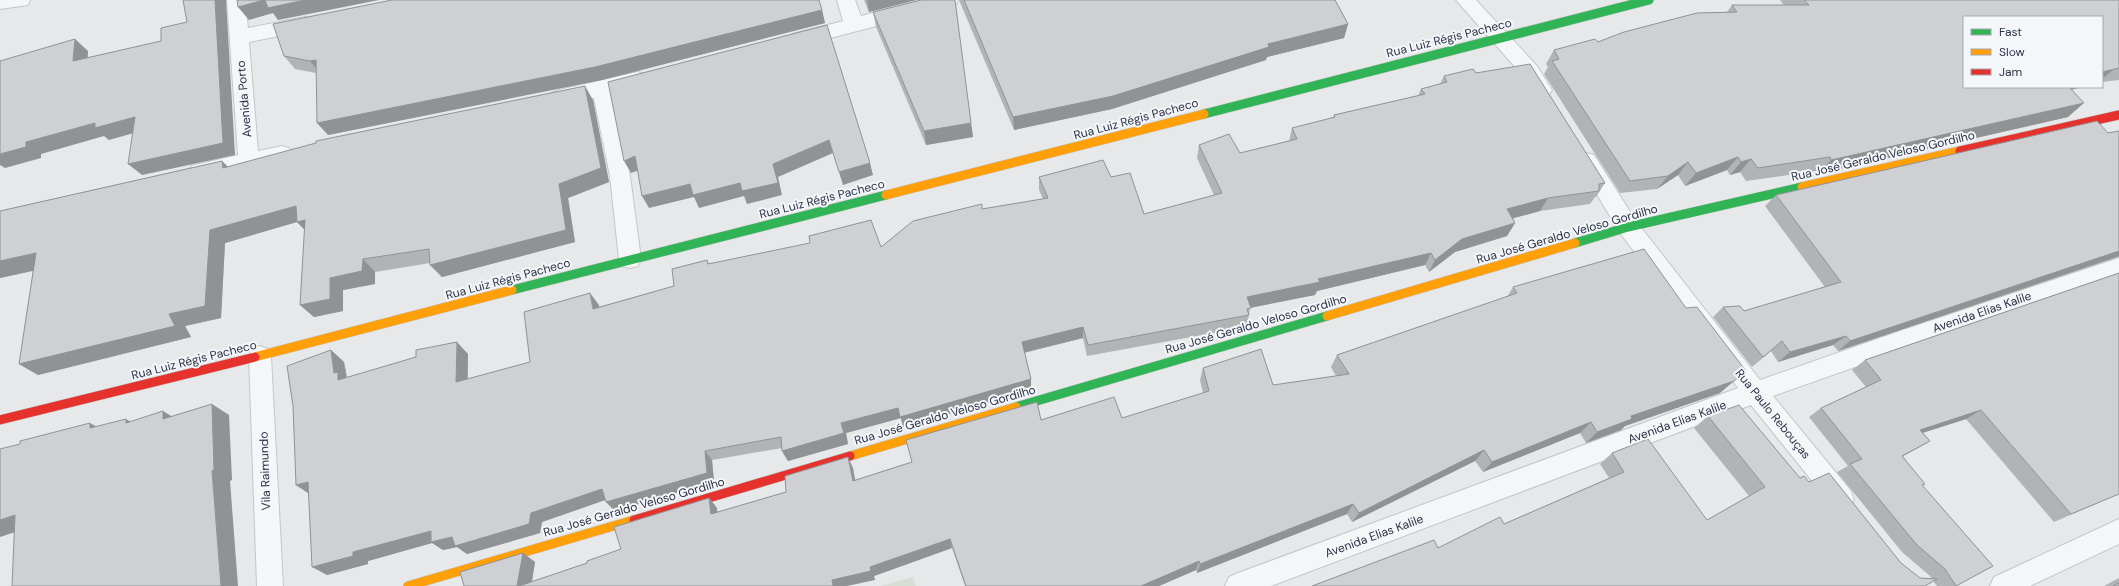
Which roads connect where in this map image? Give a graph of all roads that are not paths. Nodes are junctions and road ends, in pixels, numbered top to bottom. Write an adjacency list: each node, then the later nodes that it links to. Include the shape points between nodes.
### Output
1 (21, 0): 7 (street)
2 (236, 0): 10 (street, Avenida Porto)
3 (846, 0): 9 (street)
4 (949, 0): 9 (street)
5 (1465, 0): 11 (street)
6 (1649, 0): 11 (street, Rua Luiz Régis Pacheco)
7 (0, 2)
8 (323, 20): 10 (street)
9 (854, 25): 12 (street)
10 (239, 37): 20 (street, Avenida Porto)
11 (1500, 37): 16 (street, via 1530,71); 23 (street, Rua Luiz Régis Pacheco)
12 (786, 43)
13 (656, 76): 14 (street)
14 (602, 89): 15 (street); 23 (street, via 620,176)
15 (538, 102)
16 (1555, 110)
17 (2119, 115): 22 (street, Rua José Geraldo Veloso Gordilho)
18 (1575, 143): 22 (street, Rua Paulo Rebouças)
19 (302, 150): 20 (street)
20 (249, 161): 21 (street)
21 (179, 177)
22 (1628, 227): 26 (street, Rua Paulo Rebouças); 31 (street, Rua José Geraldo Veloso Gordilho)
23 (630, 259): 25 (street, Rua Luiz Régis Pacheco)
24 (2119, 267): 26 (street, Avenida Elias Kalile, via 2004,304)
25 (260, 356): 27 (street, Rua Luiz Régis Pacheco); 30 (street, Vila Raimundo)
26 (1756, 393): 28 (street, Rua Paulo Rebouças); 32 (street, Avenida Elias Kalile)
27 (0, 420)
28 (1853, 514)
29 (2119, 531): 33 (street)
30 (270, 586)
31 (408, 586)
32 (1238, 586)
33 (2003, 586)

